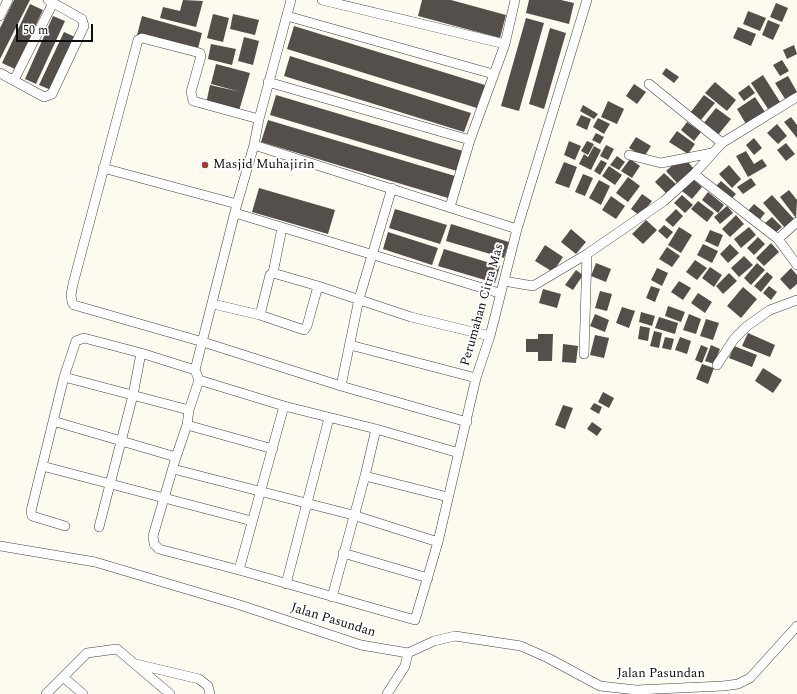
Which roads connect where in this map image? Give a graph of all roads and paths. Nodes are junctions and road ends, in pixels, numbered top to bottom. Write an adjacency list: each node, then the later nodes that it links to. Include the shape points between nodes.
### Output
1 (8, 0): 7 (street)
2 (291, 0): 8 (street)
3 (322, 0): 9 (street)
4 (515, 0): 9 (street)
5 (587, 0): 29 (street, Perumahan Citra Mas)
6 (50, 1): 12 (street); 12 (street, via 82,19 83,31 50,96 44,97)
7 (0, 16)
8 (288, 16): 11 (street); 13 (street)
9 (505, 44): 11 (street)
10 (0, 73): 12 (street)
11 (493, 74): 17 (street)
12 (14, 80)
13 (268, 82): 16 (street); 17 (street)
14 (649, 84): 18 (street)
15 (797, 97): 18 (street)
16 (259, 119): 19 (street); 22 (street, via 193,101 191,92 201,54 140,38)
17 (470, 140): 25 (street)
18 (722, 143): 20 (street)
19 (254, 145): 24 (street); 26 (street)
20 (712, 153): 21 (street, via 661,163); 23 (street)
21 (629, 155)
22 (103, 168): 26 (street); 43 (street, via 72,284 72,302 74,305)
23 (694, 174): 30 (street); 32 (street, via 664,201)
24 (392, 188): 25 (street); 31 (street)
25 (450, 207): 29 (street)
26 (236, 208): 28 (street); 40 (street)
27 (797, 222): 30 (street)
28 (282, 228): 31 (street); 34 (street)
29 (518, 228): 35 (street, Perumahan Citra Mas)
30 (778, 239): 33 (street)
31 (371, 253): 37 (street); 38 (street)
32 (586, 254): 35 (street, via 533,286); 46 (street)
33 (797, 265)
34 (273, 273): 36 (street); 41 (street, via 270,275)
35 (504, 281): 37 (street, Perumahan Citra Mas)
36 (318, 286): 38 (street); 41 (street, via 304,330)
37 (499, 293): 42 (street, Perumahan Citra Mas)
38 (359, 299): 42 (street, via 411,317); 44 (street)
39 (797, 300): 47 (street, via 770,310 747,326 734,338)
40 (213, 304): 41 (street); 43 (street)
41 (260, 315)
42 (490, 336): 50 (street, Perumahan Citra Mas)
43 (203, 342): 48 (street); 52 (street)
44 (350, 344): 50 (street); 52 (street)
45 (141, 352): 48 (street); 49 (street, via 84,338 79,339 75,343); 53 (street)
46 (584, 354)
47 (717, 365)
48 (195, 370): 51 (street)
49 (64, 377): 53 (street); 57 (street)
50 (476, 378): 58 (street, Perumahan Citra Mas)
51 (199, 380): 54 (street); 55 (street)
52 (341, 386): 58 (street)
53 (133, 395): 55 (street); 61 (street)
54 (284, 406): 56 (street); 62 (street)
55 (189, 410): 59 (street)
56 (329, 418): 60 (street); 72 (street)
57 (53, 421): 61 (street); 65 (street)
58 (467, 422): 63 (street, Perumahan Citra Mas)
59 (187, 425): 62 (street); 64 (street)
60 (376, 428): 63 (street); 67 (street)
61 (121, 441): 64 (street); 68 (street)
62 (273, 449): 69 (street)
63 (459, 453): 70 (street, Perumahan Citra Mas)
64 (176, 457): 66 (street)
65 (42, 466): 68 (street); 75 (street, via 32,505 32,516)
66 (172, 469): 69 (street); 71 (street)
67 (365, 476): 70 (street); 73 (street)
68 (112, 484): 71 (street); 76 (street)
69 (262, 492): 72 (street); 74 (street)
70 (448, 497): 77 (street, Perumahan Citra Mas)
71 (164, 498): 74 (street); 80 (street, via 153,536 154,544 159,549)
72 (307, 505): 73 (street); 82 (street)
73 (353, 515): 77 (street); 79 (street)
74 (252, 520): 80 (street)
75 (65, 526)
76 (100, 527)
77 (438, 542): 81 (street, Perumahan Citra Mas)
78 (0, 546): 85 (street, Jalan Pasundan, via 96,562 240,605 361,645)
79 (343, 553): 81 (street); 83 (street)
80 (239, 570): 82 (street)
81 (428, 578): 83 (street, Perumahan Citra Mas, via 415,620)
82 (286, 584): 83 (street)
83 (332, 597)
84 (797, 626): 85 (street, Jalan Pasundan, via 750,678 738,684 723,686 636,690 600,686 521,646 470,637 455,636 434,641)
85 (408, 653): 92 (street, via 405,666)
86 (134, 664): 87 (street, via 117,649 87,653); 90 (street); 91 (street, via 199,679 208,686)
87 (63, 677): 88 (street); 89 (street)
88 (46, 694)
89 (83, 694)
90 (170, 694)
91 (210, 694)
92 (387, 694)

